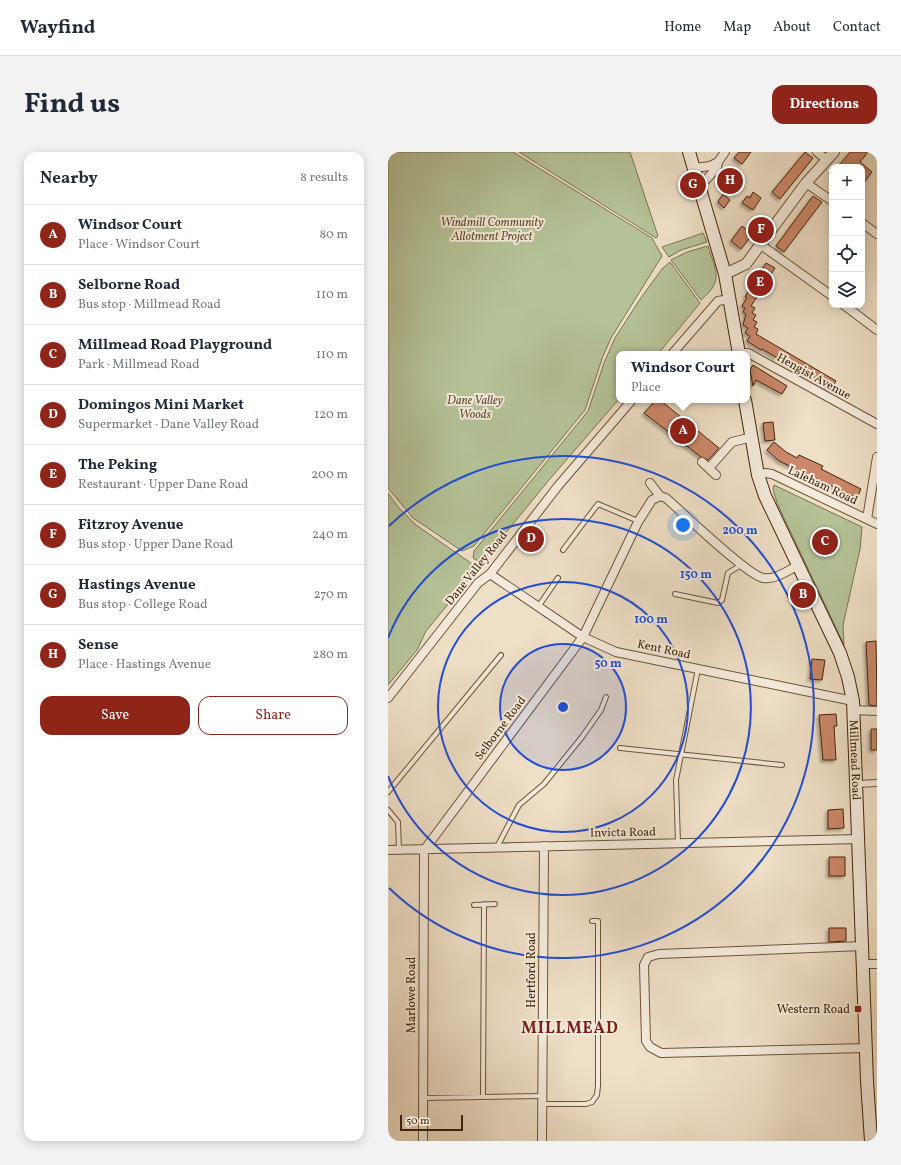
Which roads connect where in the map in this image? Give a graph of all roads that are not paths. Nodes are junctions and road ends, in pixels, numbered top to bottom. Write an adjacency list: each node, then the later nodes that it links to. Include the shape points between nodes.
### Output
1 (689, 152): 7 (main road)
2 (725, 152): 6 (street)
3 (817, 152): 5 (street)
4 (834, 152): 5 (street)
5 (827, 160): 8 (street)
6 (718, 162): 7 (street); 9 (street, via 717,168)
7 (694, 168): 9 (main road)
8 (806, 183): 10 (street); 13 (street)
9 (699, 187): 14 (main road)
10 (831, 200)
11 (865, 225): 12 (street)
12 (877, 234)
13 (761, 245): 14 (street, via 746,264); 15 (street)
14 (725, 274): 16 (main road)
15 (829, 294)
16 (730, 298): 19 (street, via 718,301); 20 (main road)
17 (848, 308): 18 (street)
18 (877, 330)
19 (675, 351)
20 (739, 351)
21 (750, 354): 24 (street, Hengist Avenue)
22 (629, 403): 39 (street, Dane Valley Road, via 558,486)
23 (744, 403): 25 (main road, Millmead Road)
24 (877, 424)
25 (752, 437): 28 (street, via 732,442); 30 (main road, Millmead Road)
26 (877, 457): 33 (street)
27 (702, 462): 28 (street)
28 (709, 468): 29 (street)
29 (716, 475)
30 (758, 475): 33 (street, Laleham Road, via 772,474); 38 (main road, Millmead Road)
31 (650, 483): 32 (street)
32 (660, 496): 34 (street, Selborne Road, via 652,500); 37 (street, via 666,498)
33 (867, 519): 35 (street, Laleham Road)
34 (638, 522): 36 (lane, via 598,504); 43 (street, Selborne Road)
35 (877, 524)
36 (563, 550)
37 (741, 565): 38 (street, via 763,578 771,578); 41 (lane, via 728,573 722,600 718,603)
38 (797, 566): 48 (main road, Millmead Road, via 840,653 848,677)
39 (490, 574): 42 (street, Kent Road); 47 (street, Dane Valley Road, via 478,583)
40 (558, 578): 42 (lane)
41 (675, 594)
42 (538, 607): 43 (street, Kent Road)
43 (582, 637): 45 (street, Kent Road, via 616,652); 63 (street, Selborne Road)
44 (501, 655): 55 (lane)
45 (698, 669): 48 (street, Kent Road); 51 (lane)
46 (606, 697): 60 (lane, via 582,737 544,784 518,805)
47 (388, 698)
48 (853, 706): 49 (street, Kent Road); 54 (main road, Millmead Road)
49 (877, 711)
50 (620, 748): 51 (lane)
51 (681, 755): 52 (lane); 58 (lane, via 676,780)
52 (782, 764)
53 (877, 783): 54 (street)
54 (856, 784): 57 (main road, Millmead Road)
55 (388, 792)
56 (388, 810): 62 (lane, via 398,822)
57 (859, 838): 58 (street, Invicta Road); 68 (main road, Millmead Road)
58 (678, 843): 59 (street, Invicta Road)
59 (544, 846): 60 (street, Invicta Road); 72 (street, Hertford Road)
60 (496, 848): 63 (street, Invicta Road)
61 (388, 850): 62 (street, Invicta Road)
62 (398, 850): 63 (street, Invicta Road)
63 (424, 850): 74 (street, Marlowe Road)
64 (484, 904): 65 (lane); 66 (lane); 73 (lane)
65 (495, 904)
66 (474, 905)
67 (592, 921): 75 (lane, via 598,921 597,1095 592,1102 586,1104)
68 (862, 946): 69 (main road, Millmead Road); 71 (street, via 659,954 648,957 644,965 646,1041 650,1047 661,1053)
69 (863, 964): 70 (street); 71 (main road, Millmead Road)
70 (877, 964)
71 (866, 1048): 78 (main road, Millmead Road)
72 (543, 1096): 73 (lane); 75 (street, Hertford Road)
73 (483, 1097): 74 (lane)
74 (423, 1098): 76 (street, Marlowe Road)
75 (543, 1104): 77 (street, Hertford Road)
76 (423, 1141)
77 (542, 1141)
78 (871, 1141)

